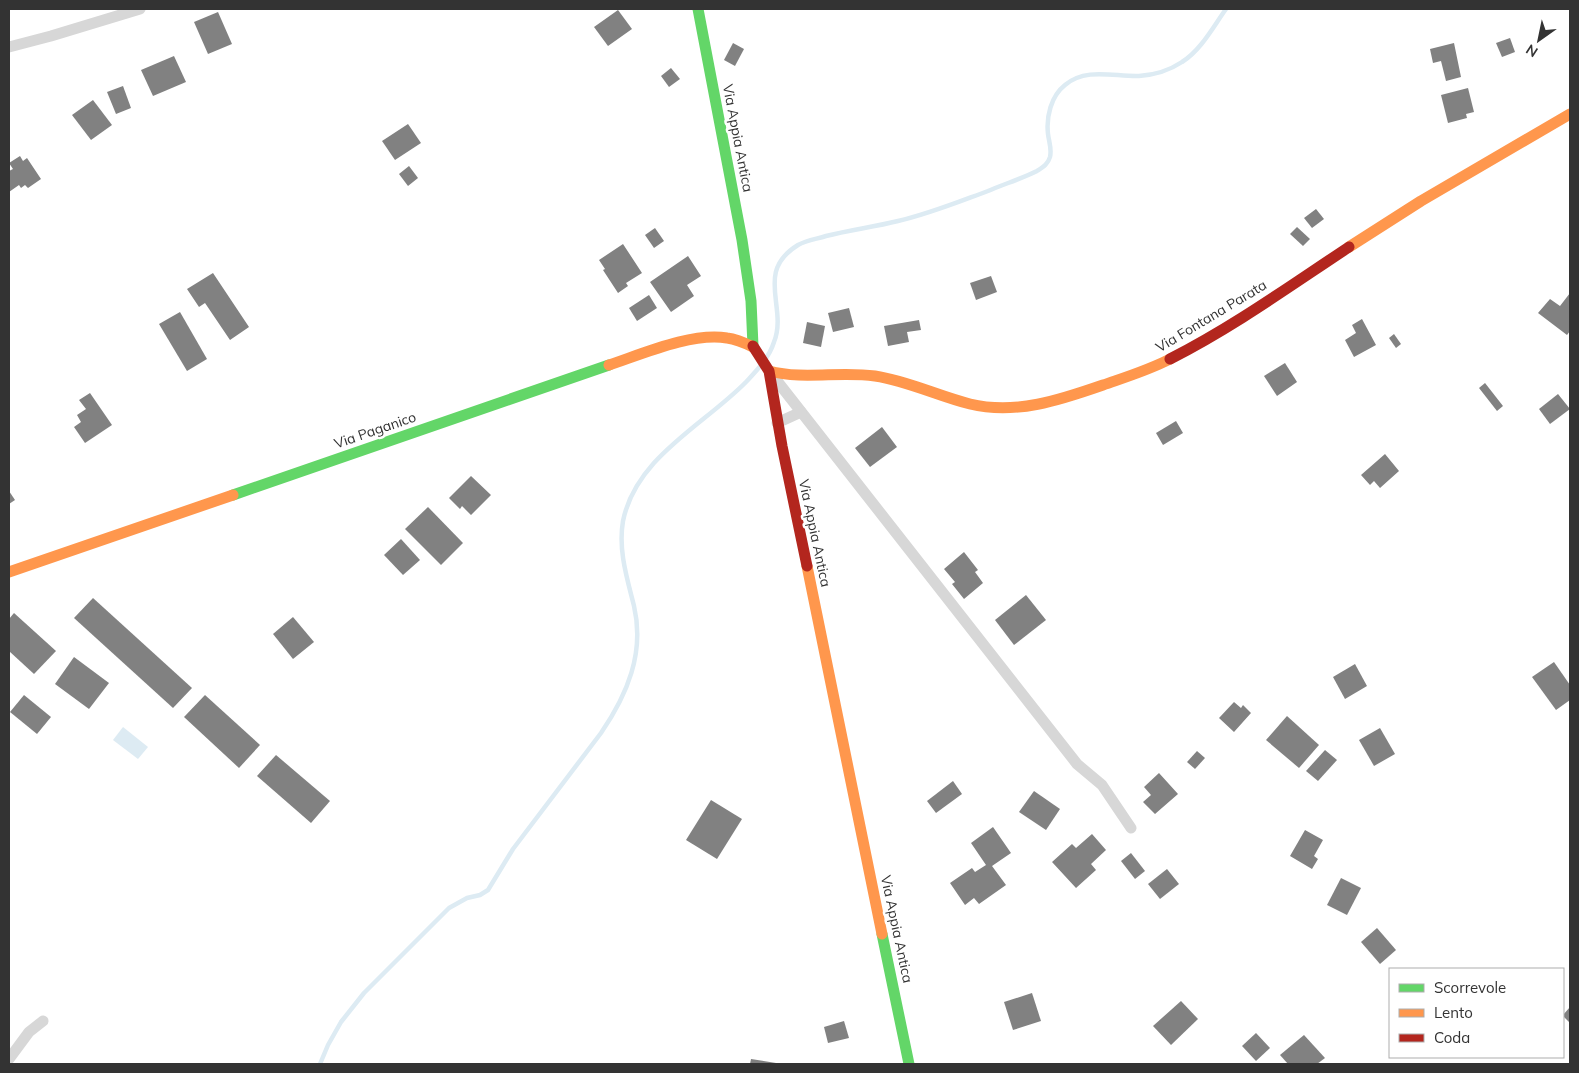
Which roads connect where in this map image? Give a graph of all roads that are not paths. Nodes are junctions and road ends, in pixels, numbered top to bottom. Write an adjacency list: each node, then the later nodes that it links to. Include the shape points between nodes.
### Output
1 (140, 9): 3 (street)
2 (698, 9): 5 (street, Via Appia Antica, via 742,240 751,301)
3 (9, 47)
4 (1570, 114): 6 (street, Via Fontana Parata, via 1425,198 1191,348 1152,367 1089,390 1040,404 989,407 954,400 882,377 861,374 791,375)
5 (753, 347): 6 (street, Via Appia Antica); 9 (street, Via Paganico, via 734,338 715,336 650,351)
6 (769, 371): 7 (street); 8 (street, Via Appia Antica)
7 (801, 412): 8 (street); 10 (street, via 1077,764 1102,785)
8 (777, 423): 13 (street, Via Appia Antica)
9 (9, 572)
10 (1131, 828)
11 (43, 1021): 12 (street, via 29,1032)
12 (9, 1059)
13 (909, 1064)

